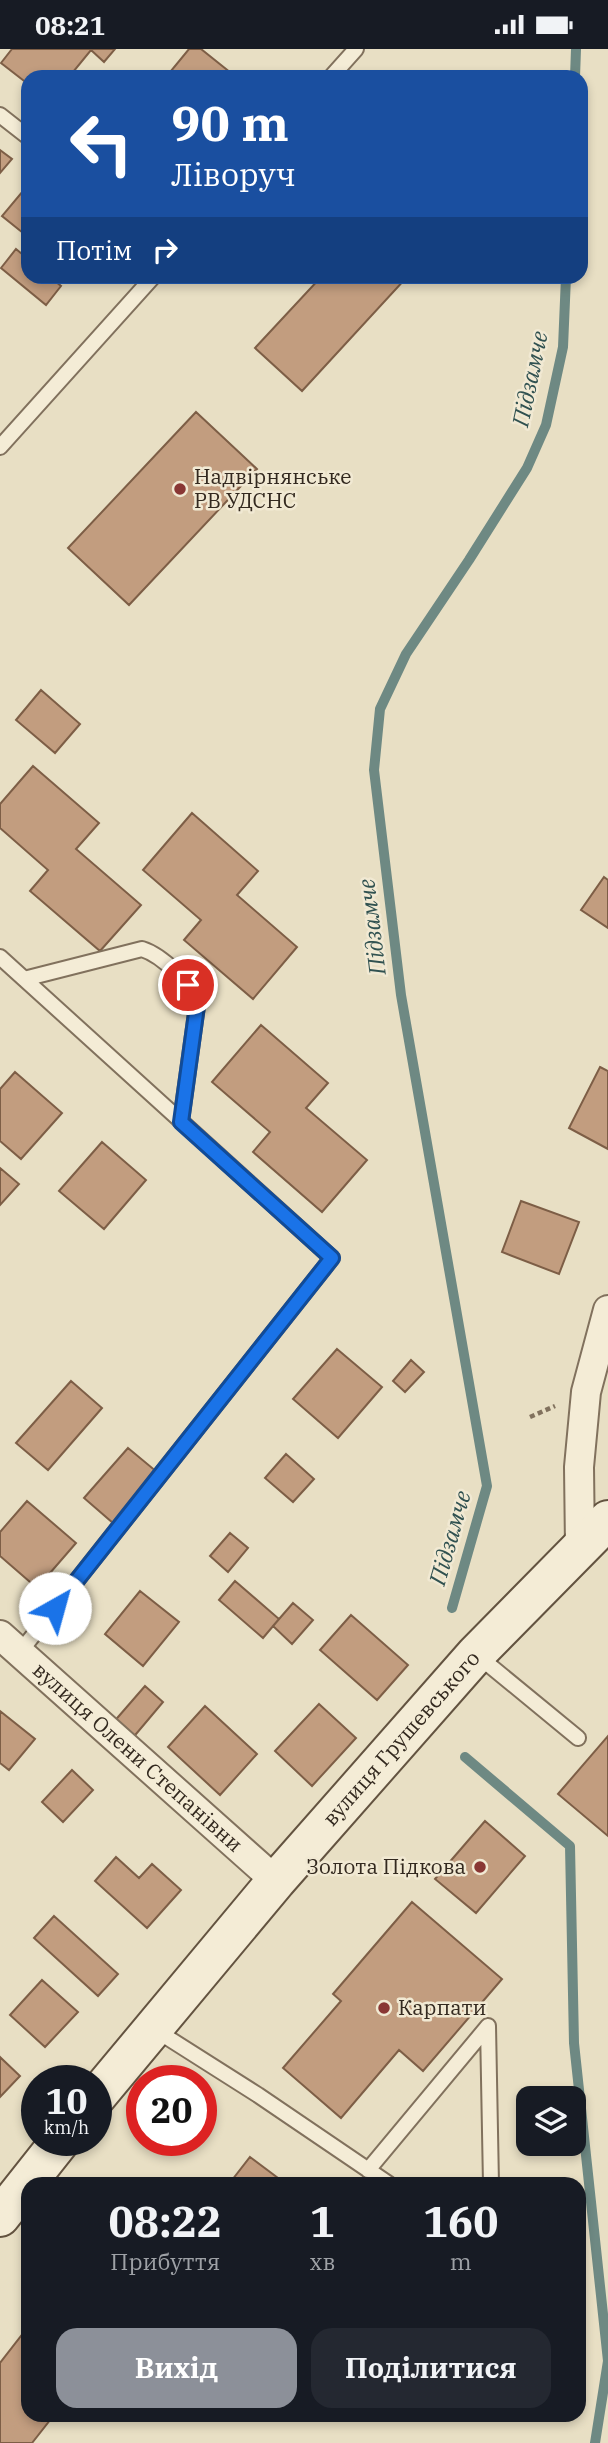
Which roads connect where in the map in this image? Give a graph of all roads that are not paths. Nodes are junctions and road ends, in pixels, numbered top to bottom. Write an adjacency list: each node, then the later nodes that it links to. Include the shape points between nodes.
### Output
1 (356, 49): 2 (lane)
2 (337, 70)
3 (0, 115): 4 (lane)
4 (21, 132)
5 (147, 284): 6 (lane)
6 (0, 447)
7 (0, 957): 8 (lane)
8 (24, 979): 9 (lane); 9 (lane, via 142,949 157,956 196,998)
9 (181, 1122): 13 (lane, via 332,1258)
10 (608, 1310): 12 (street, via 586,1392 579,1467)
11 (608, 1520): 12 (street, вулиця Грушевського)
12 (580, 1547): 14 (street, вулиця Грушевського)
13 (10, 1643): 16 (street, вулиця Олени Степанівни)
14 (476, 1654): 15 (lane); 16 (street, вулиця Грушевського)
15 (578, 1738)
16 (276, 1881): 17 (street, вулиця Грушевського)
17 (153, 2028): 18 (street, вулиця Грушевського); 20 (lane)
18 (112, 2078)
19 (48, 2156): 21 (street)
20 (368, 2170): 22 (lane); 23 (lane, via 488,2026)
21 (32, 2177)
22 (379, 2177)
23 (491, 2177)
24 (21, 2190): 25 (street)
25 (0, 2217)

